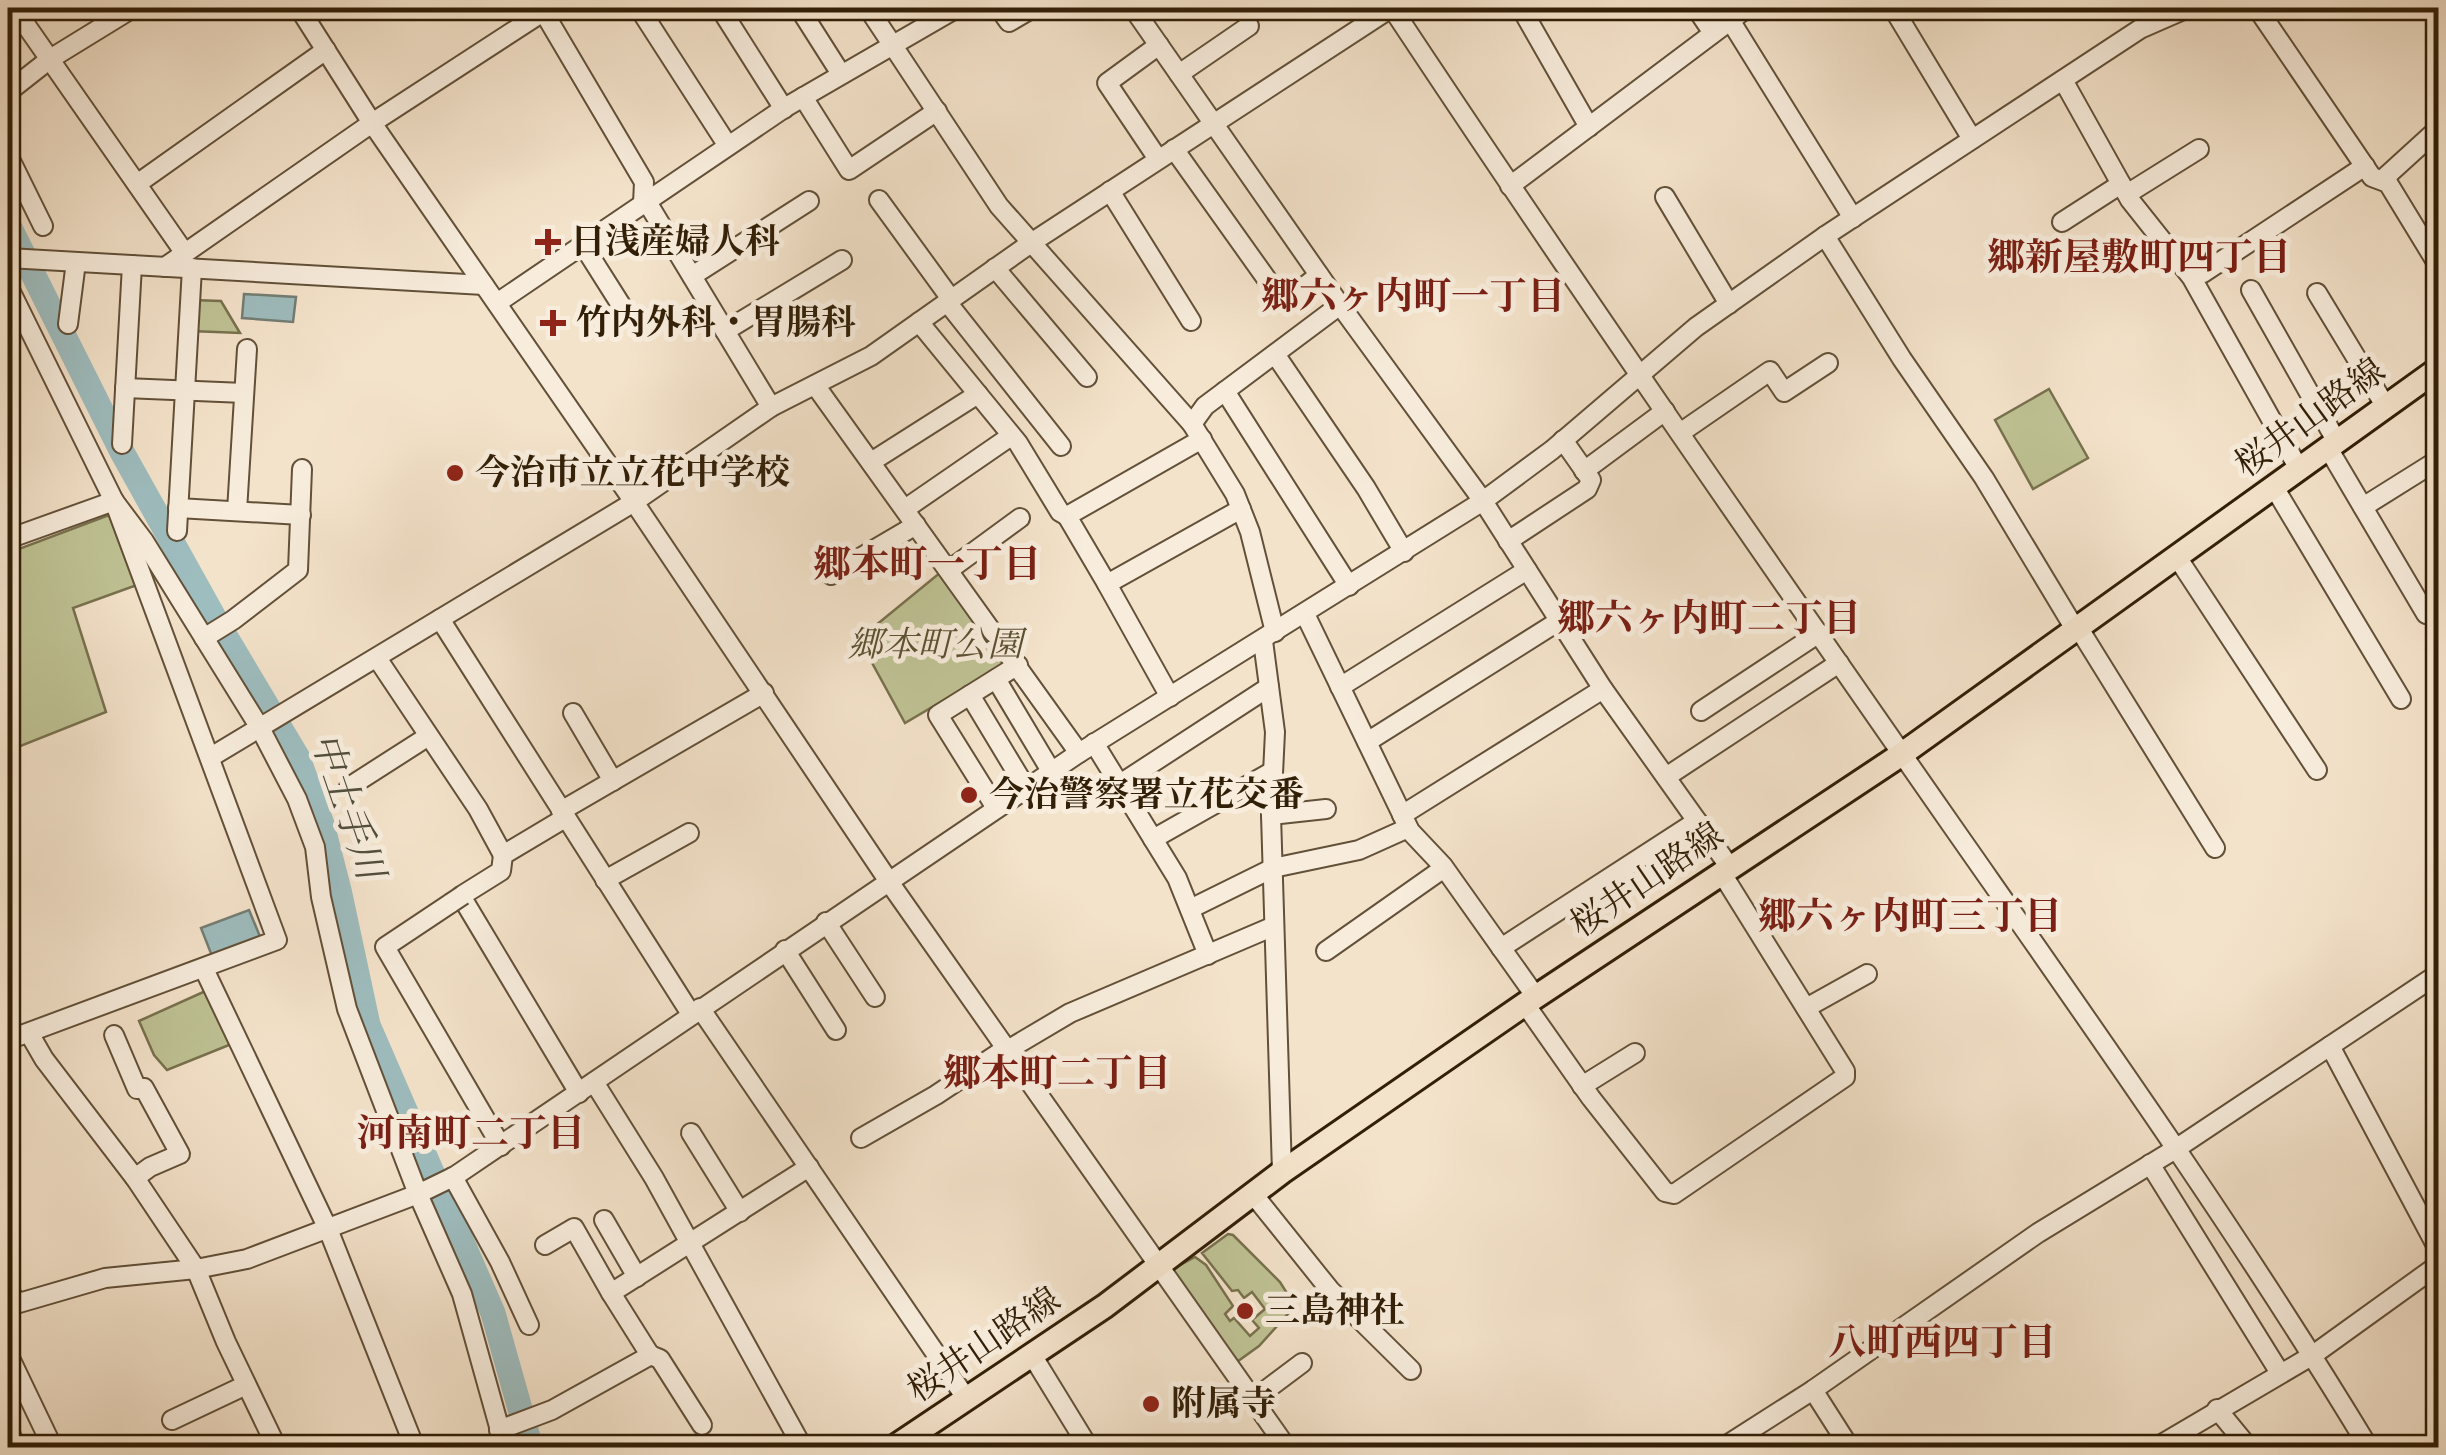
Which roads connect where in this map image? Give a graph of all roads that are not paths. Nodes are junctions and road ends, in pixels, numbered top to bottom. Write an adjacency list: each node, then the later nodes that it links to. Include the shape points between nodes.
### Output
1 (14, 8): 25 (street)
2 (133, 8): 25 (street)
3 (299, 8): 24 (street)
4 (639, 8): 38 (street)
5 (720, 8): 31 (street)
6 (799, 8): 26 (street)
7 (868, 8): 22 (street)
8 (953, 8): 22 (street)
9 (999, 8): 10 (street, via 1008,22)
10 (1033, 8)
11 (1133, 8): 23 (street)
12 (1392, 8): 34 (street); 45 (street)
13 (1521, 8): 35 (street)
14 (1696, 8): 21 (street)
15 (1893, 8): 37 (street)
16 (2188, 8): 28 (street, via 2140,29)
17 (2257, 8): 42 (street)
18 (542, 10): 33 (street); 51 (street, via 644,182)
19 (1738, 12): 21 (street); 52 (street)
20 (1249, 26): 27 (street)
21 (1713, 33): 35 (street)
22 (892, 43): 26 (street); 32 (street)
23 (1159, 45): 27 (street); 40 (street, via 1107,83)
24 (326, 50): 33 (street); 44 (street)
25 (50, 59): 29 (street); 44 (street)
26 (842, 74): 30 (street)
27 (1179, 74): 34 (street)
28 (2063, 80): 37 (street); 46 (street)
29 (8, 92)
30 (803, 97): 31 (street); 32 (street, via 849,170)
31 (784, 108): 38 (street)
32 (937, 112): 56 (street)
33 (372, 123): 59 (street); 68 (street)
34 (1213, 124): 40 (street); 66 (street)
35 (1589, 127): 45 (street)
36 (2438, 129): 43 (street)
37 (1972, 139): 52 (street)
38 (728, 146): 51 (street)
39 (2199, 149): 46 (street)
40 (1166, 154): 47 (street); 66 (street, via 1278,295 1290,297)
41 (8, 155): 54 (street)
42 (2365, 166): 43 (street); 65 (street)
43 (2382, 180): 63 (street)
44 (137, 184): 59 (street)
45 (1510, 186): 85 (street)
46 (2124, 189): 53 (street); 106 (street, via 2192,278)
47 (1110, 191): 56 (street); 77 (street)
48 (1665, 197): 74 (street)
49 (879, 200): 72 (street)
50 (809, 201): 67 (street)
51 (645, 203): 57 (street); 67 (street)
52 (1853, 218): 55 (street)
53 (2062, 222)
54 (43, 226)
55 (1826, 236): 74 (street); 134 (street)
56 (1031, 243): 64 (street); 96 (street)
57 (583, 245): 73 (street); 75 (street)
58 (8, 258): 61 (street)
59 (188, 260): 62 (street); 68 (street); 90 (street)
60 (842, 260): 80 (street)
61 (67, 261): 62 (street); 79 (street)
62 (132, 265): 88 (street)
63 (2438, 265)
64 (996, 268): 72 (street); 86 (street)
65 (2203, 273)
66 (1319, 275): 76 (street)
67 (692, 276): 80 (street)
68 (484, 285): 73 (street)
69 (8, 286): 109 (street)
70 (2251, 290): 101 (street)
71 (2318, 293): 94 (street)
72 (948, 301): 78 (street); 102 (street)
73 (497, 304): 110 (street)
74 (1729, 304): 85 (street)
75 (621, 305)
76 (1340, 305): 82 (street); 111 (street)
77 (1191, 321)
78 (919, 322): 87 (street); 92 (street)
79 (68, 324)
80 (725, 331): 93 (street)
81 (247, 348): 91 (street)
82 (1274, 354): 89 (street); 123 (street)
83 (1828, 363): 97 (street, via 1784,392 1770,371)
84 (2438, 369): 94 (main road, 桜井山路線)
85 (1640, 376): 95 (street); 99 (street)
86 (1087, 377)
87 (815, 385): 93 (street); 104 (street)
88 (124, 388): 90 (street); 100 (street)
89 (1225, 391): 96 (street, via 1204,406); 129 (street)
90 (185, 392): 91 (street); 113 (street)
91 (244, 393): 115 (street)
92 (978, 394): 98 (street); 104 (street)
93 (771, 406): 110 (street)
94 (2386, 407): 101 (main road, 桜井山路線)
95 (1665, 411): 97 (street); 107 (street)
96 (1197, 432): 114 (street); 117 (street)
97 (1680, 433): 135 (street)
98 (1011, 436): 117 (street); 118 (street)
99 (1564, 440): 107 (street); 111 (street)
100 (122, 444)
101 (2332, 445): 106 (main road, 桜井山路線); 112 (street)
102 (1061, 446)
103 (2438, 460): 112 (street)
104 (871, 462): 118 (street)
105 (302, 469): 116 (street)
106 (2299, 469): 108 (main road, 桜井山路線)
107 (1584, 471): 122 (street, via 1587,490)
108 (2274, 487): 124 (main road, 桜井山路線); 148 (street)
109 (114, 501): 121 (street); 137 (street); 156 (street)
110 (634, 502): 132 (street); 145 (street)
111 (1484, 502): 122 (street); 123 (street)
112 (2362, 507): 130 (street, via 2426,614)
113 (178, 508): 115 (street); 120 (street)
114 (1241, 509): 128 (street); 136 (street)
115 (237, 511): 116 (street)
116 (301, 515): 137 (street, via 298,570)
117 (1068, 516): 128 (street)
118 (911, 517): 125 (street); 127 (street)
119 (1020, 518): 125 (street)
120 (177, 531)
121 (8, 540)
122 (1508, 540): 126 (street)
123 (1404, 552): 129 (street)
124 (2177, 557): 134 (main road, 桜井山路線); 157 (street)
125 (950, 570): 140 (street)
126 (1527, 570): 133 (street); 143 (street)
127 (832, 576)
128 (1107, 584): 147 (street)
129 (1349, 586): 131 (street)
130 (2438, 606)
131 (1305, 614): 136 (street); 143 (street)
132 (440, 619): 138 (street); 167 (street)
133 (1559, 620): 144 (street); 153 (street)
134 (2077, 628): 155 (main road, 桜井山路線); 173 (street)
135 (1819, 633): 139 (street); 149 (street)
136 (1269, 637): 142 (street); 147 (street)
137 (204, 638): 151 (street)
138 (376, 658): 151 (street); 152 (street)
139 (1839, 663): 155 (street); 160 (street)
140 (1018, 664): 141 (street); 154 (street)
141 (996, 678): 146 (street); 158 (street)
142 (1269, 687): 159 (street); 162 (street)
143 (1340, 687): 153 (street)
144 (1603, 689): 160 (street); 170 (street)
145 (764, 693): 161 (street); 178 (street)
146 (970, 695): 164 (street); 165 (street, via 938,716)
147 (1170, 697): 154 (street)
148 (2401, 700)
149 (1701, 711)
150 (573, 712): 161 (street)
151 (260, 728): 156 (street); 213 (street, via 314,847 347,1008)
152 (427, 737): 163 (street); 174 (street)
153 (1367, 742): 170 (street)
154 (1086, 748): 158 (street); 162 (street)
155 (1902, 754): 177 (main road, 桜井山路線); 207 (street)
156 (212, 757): 188 (street, via 277,940)
157 (2317, 770)
158 (1052, 771): 164 (street)
159 (1273, 771): 168 (street); 172 (street)
160 (1666, 777): 169 (street)
161 (612, 781): 167 (street)
162 (1120, 784): 172 (street)
163 (348, 786)
164 (1026, 788): 165 (street)
165 (996, 808): 178 (street)
166 (1326, 809): 168 (street)
167 (563, 814): 174 (street); 179 (street)
168 (1271, 815): 175 (street)
169 (1697, 821): 177 (street); 184 (street)
170 (1405, 822): 175 (street, via 1360,850); 176 (street)
171 (689, 834): 179 (street)
172 (1154, 840): 181 (street)
173 (2215, 848)
174 (503, 855): 180 (street, via 500,871)
175 (1272, 868): 181 (street); 183 (street)
176 (1444, 868): 184 (street); 186 (street)
177 (1725, 868): 192 (main road, 桜井山路線); 193 (street)
178 (889, 879): 182 (street); 200 (street)
179 (605, 880): 194 (street)
180 (459, 897): 203 (street); 206 (street, via 386,947)
181 (1190, 910): 187 (street)
182 (826, 922): 185 (street); 191 (street)
183 (1274, 926): 187 (street); 210 (street)
184 (1501, 948): 192 (street)
185 (785, 950): 194 (street); 195 (street)
186 (1326, 951)
187 (1208, 954): 200 (street, via 1070,1013)
188 (204, 969): 196 (street); 217 (street)
189 (1867, 974): 193 (street)
190 (2438, 974): 199 (street)
191 (875, 997)
192 (1531, 1001): 202 (street); 210 (main road, 桜井山路線)
193 (1806, 1008): 202 (street, via 1844,1077 1674,1194)
194 (695, 1011): 203 (street); 209 (street)
195 (836, 1030)
196 (29, 1034): 198 (street); 212 (street)
197 (114, 1035): 212 (street, via 137,1088 144,1088 180,1154)
198 (8, 1040)
199 (2330, 1046): 207 (street); 220 (street)
200 (1006, 1050): 205 (street); 222 (street)
201 (1636, 1053): 202 (street)
202 (1582, 1086)
203 (586, 1087): 206 (street); 218 (street, via 654,1178)
204 (691, 1133): 215 (street)
205 (861, 1138)
206 (501, 1146): 211 (street)
207 (2177, 1148): 208 (street); 230 (street)
208 (2150, 1164): 234 (street); 236 (street, via 2038,1232)
209 (808, 1167): 215 (street); 237 (street)
210 (1282, 1172): 214 (main road, 桜井山路線)
211 (454, 1177): 213 (street); 227 (street)
212 (135, 1178): 223 (street)
213 (418, 1194): 217 (street); 242 (street, via 462,1294)
214 (1253, 1194): 222 (main road, 桜井山路線); 233 (street, via 1330,1290)
215 (740, 1212): 218 (street)
216 (604, 1220): 224 (street)
217 (328, 1229): 223 (street, via 247,1259); 245 (street)
218 (690, 1244): 224 (street); 246 (street)
219 (546, 1245): 226 (street, via 574,1228)
220 (2438, 1249)
221 (2438, 1265): 230 (street)
222 (1158, 1266): 229 (main road, 桜井山路線); 238 (street)
223 (196, 1269): 225 (street, via 105,1278 19,1303); 235 (street)
224 (637, 1277): 226 (street)
225 (8, 1292)
226 (612, 1293): 231 (street)
227 (529, 1325)
228 (8, 1354): 243 (street)
229 (1032, 1355): 237 (main road, 桜井山路線); 248 (street)
230 (2313, 1355): 234 (street); 254 (street)
231 (652, 1356): 241 (street, via 660,1358); 242 (street)
232 (1302, 1363): 238 (street)
233 (1411, 1370)
234 (2280, 1374): 239 (street)
235 (246, 1385): 240 (street); 244 (street)
236 (1814, 1390): 250 (street); 251 (street)
237 (966, 1398): 247 (main road, 桜井山路線)
238 (1254, 1399): 249 (street)
239 (2217, 1408): 252 (street); 253 (street)
240 (172, 1420)
241 (702, 1425)
242 (501, 1435)
243 (53, 1448)
244 (277, 1448)
245 (415, 1448)
246 (803, 1448)
247 (893, 1448)
248 (1089, 1448)
249 (1287, 1448)
250 (1722, 1448)
251 (1850, 1448)
252 (2155, 1448)
253 (2249, 1448)
254 (2369, 1448)

